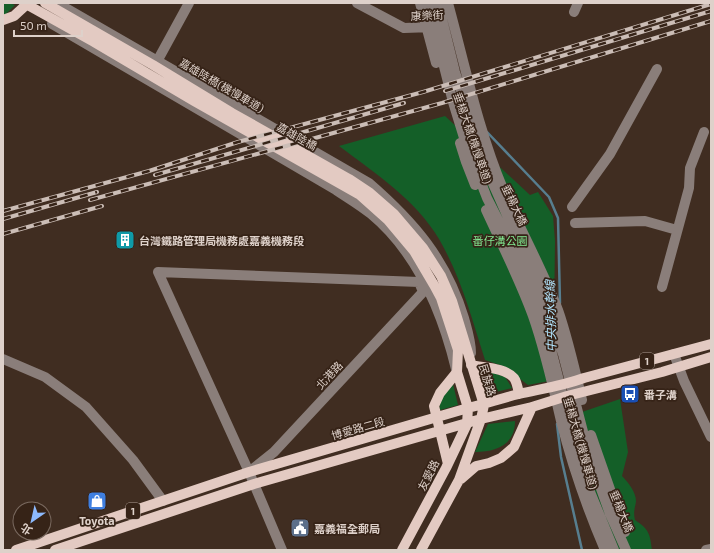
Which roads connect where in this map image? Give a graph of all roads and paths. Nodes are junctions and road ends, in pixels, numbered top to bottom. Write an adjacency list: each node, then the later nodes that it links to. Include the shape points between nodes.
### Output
1 (189, 3): 11 (street)
2 (357, 3): 10 (street, 康樂街, via 404,28)
3 (420, 3): 47 (street, 垂楊大橋(機慢車道), via 466,162 533,316 571,457 588,510)
4 (428, 3): 48 (street, 垂楊大橋, via 465,141 487,198 515,253 539,310 588,487)
5 (438, 3): 49 (street, 垂楊大橋, via 455,72 486,168 543,296 563,354 589,455)
6 (448, 3): 50 (street, 垂楊大橋(機慢車道), via 489,151 558,311 594,445)
7 (25, 4): 8 (main road, 嘉雄陸橋); 9 (main road, via 14,16)
8 (47, 8): 19 (street, via 372,215 400,244 421,274); 19 (main road, 嘉雄陸橋, via 153,65 370,192 409,230 441,276 452,301)
9 (3, 20)
10 (456, 25)
11 (160, 56)
12 (656, 69): 14 (street, via 610,154)
13 (704, 132): 16 (street, via 690,168 689,188)
14 (572, 207)
15 (575, 223): 16 (street, via 645,221)
16 (677, 230): 17 (street)
17 (662, 287)
18 (711, 344): 20 (main road, 博愛路二段 / 1)
19 (462, 350): 23 (main road, 民族路); 25 (main road)
20 (674, 354): 24 (street); 26 (main road, 博愛路二段 / 1, via 567,384)
21 (711, 357): 24 (main road, 1)
22 (3, 359): 39 (street, via 45,376 86,407 133,460)
23 (471, 365): 26 (main road, via 493,368 512,377); 27 (main road, 民族路)
24 (678, 367): 28 (main road, 1); 34 (street)
25 (457, 372): 29 (main road); 30 (main road, via 440,393 434,406)
26 (519, 394): 27 (main road, 博愛路二段 / 1)
27 (484, 405): 29 (main road, 博愛路二段 / 1); 31 (main road, 民族路)
28 (532, 407): 31 (main road, 1); 37 (main road, via 514,447 501,458 476,466)
29 (468, 408): 30 (main road, 博愛路二段 / 1); 32 (main road, 友愛路)
30 (436, 418): 33 (main road); 36 (main road, 博愛路二段 / 1)
31 (482, 419): 32 (main road, 1); 37 (main road)
32 (467, 424): 33 (main road, 1); 35 (main road, 友愛路)
33 (439, 431): 35 (main road); 38 (main road, 1)
34 (711, 438)
35 (448, 464): 45 (main road, 友愛路)
36 (249, 472): 36 (street, 北港路, via 158,272 419,282 423,292 274,452); 38 (street); 39 (main road, 博愛路二段 / 1)
37 (460, 480): 46 (main road)
38 (254, 484): 40 (main road, 1); 44 (street)
39 (163, 501): 42 (main road, 博愛路二段 / 1)
40 (66, 548): 43 (main road, 1)
41 (711, 549): 51 (street)
42 (16, 550)
43 (55, 550)
44 (282, 550)
45 (402, 550)
46 (421, 550)
47 (605, 550)
48 (614, 550)
49 (626, 550)
50 (632, 550)
51 (706, 550)

